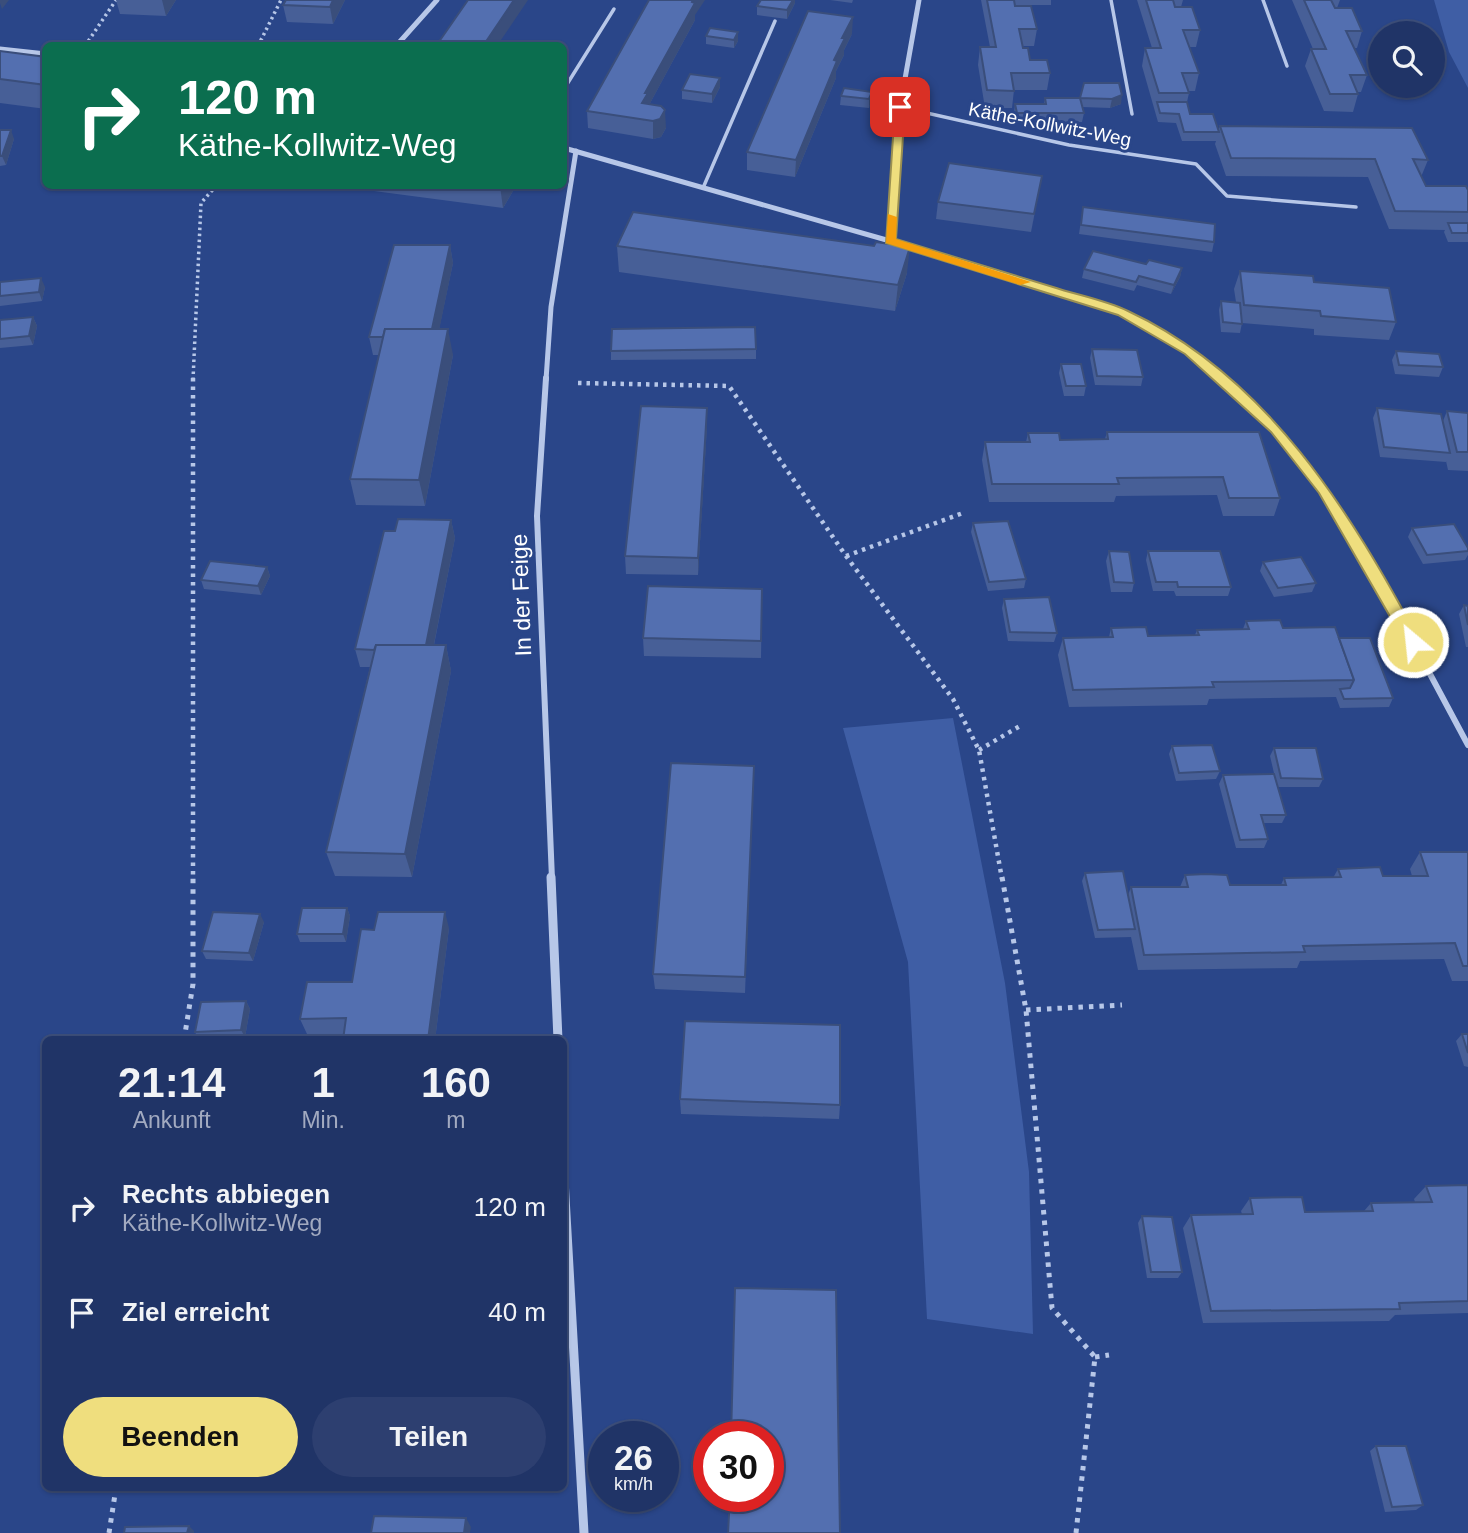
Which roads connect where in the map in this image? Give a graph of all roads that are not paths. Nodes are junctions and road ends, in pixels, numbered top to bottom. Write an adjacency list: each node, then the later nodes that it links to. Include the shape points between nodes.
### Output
1 (437, 0): 7 (street)
2 (919, 0): 12 (street)
3 (1111, 0): 13 (lane)
4 (1263, 0): 10 (lane)
5 (614, 9): 11 (lane)
6 (775, 22): 17 (lane)
7 (400, 42)
8 (0, 49): 9 (street)
9 (42, 54)
10 (1287, 66)
11 (567, 84)
12 (900, 107): 16 (lane, Käthe-Kollwitz-Weg, via 1069,145); 19 (street)
13 (1132, 114)
14 (567, 149): 15 (street)
15 (576, 152): 17 (street); 21 (street, In der Feige, via 551,307 537,516)
16 (1196, 164): 18 (lane, via 1227,196)
17 (703, 188): 19 (street)
18 (1356, 207)
19 (890, 240): 20 (street, via 1122,313 1190,351 1275,429 1324,490 1391,601)
20 (1468, 745)
21 (558, 1036)
22 (567, 1232): 23 (street)
23 (584, 1533)

